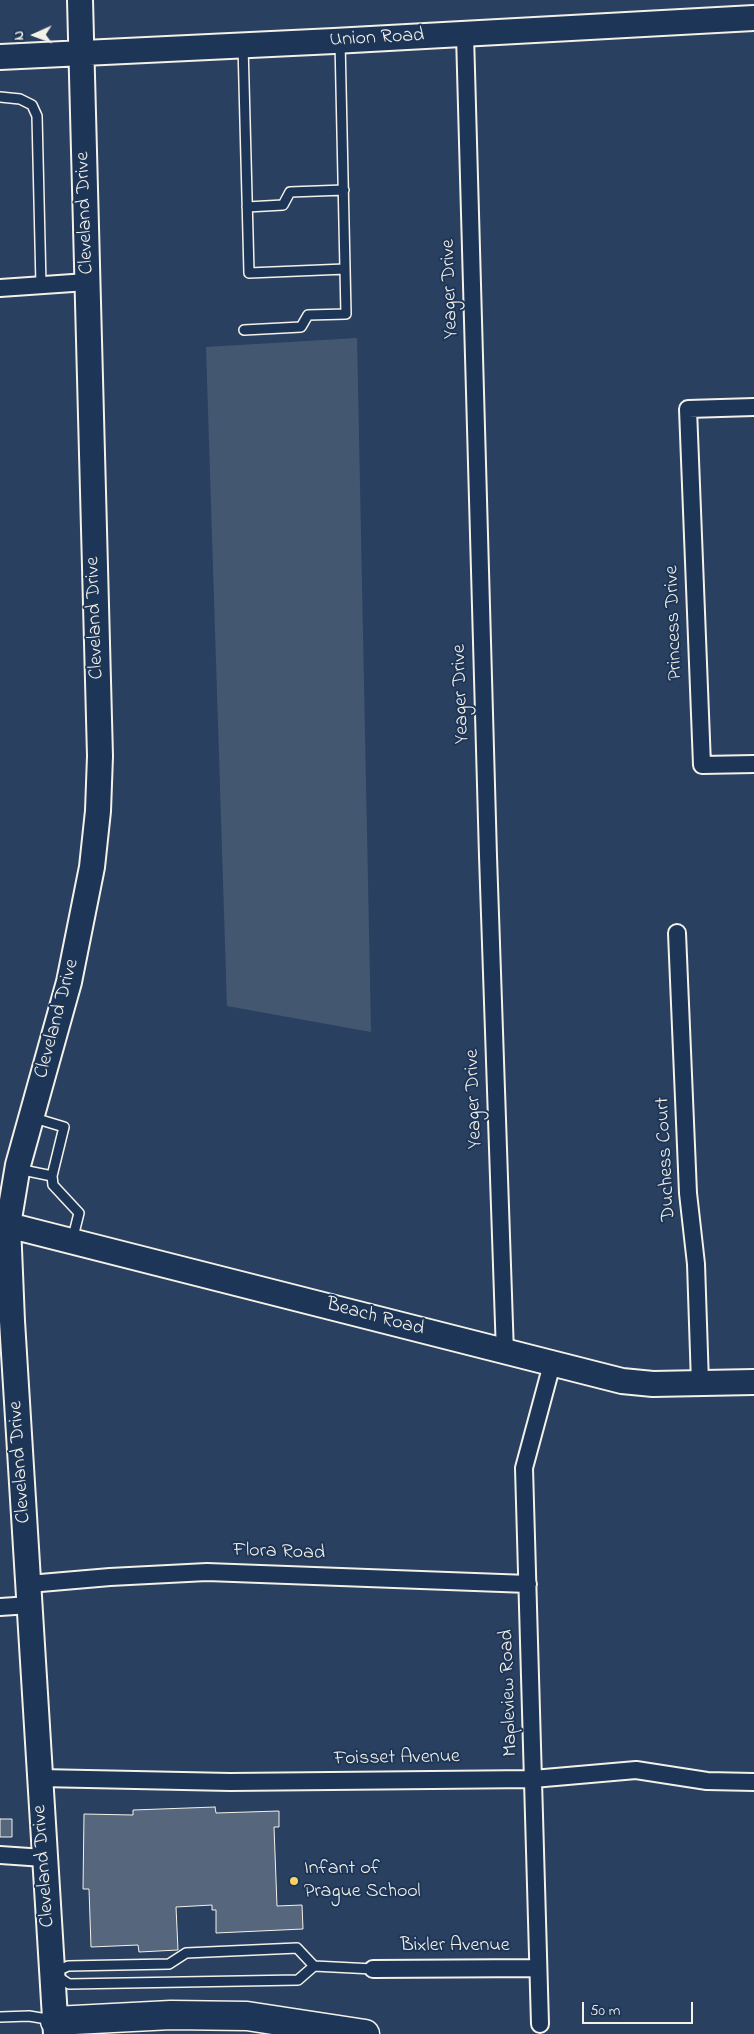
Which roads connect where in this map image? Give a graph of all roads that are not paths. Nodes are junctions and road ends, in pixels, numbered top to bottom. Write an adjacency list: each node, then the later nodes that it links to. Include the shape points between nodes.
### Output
1 (80, 0): 6 (street, Cleveland Drive)
2 (754, 18): 3 (street, Union Road)
3 (465, 34): 4 (street, Union Road); 26 (street, Yeager Drive)
4 (340, 41): 5 (street, Union Road); 9 (lane)
5 (243, 45): 6 (street, Union Road); 10 (lane)
6 (81, 52): 7 (street, Union Road); 12 (street, Cleveland Drive)
7 (0, 57)
8 (0, 97): 13 (lane, via 20,99 32,105 37,116)
9 (344, 190): 10 (lane, via 290,192 283,205); 11 (lane)
10 (247, 207): 11 (lane, via 249,273)
11 (345, 269): 15 (lane, via 346,314 308,315 301,327)
12 (88, 282): 13 (street); 19 (street, Cleveland Drive, via 100,756 98,812 92,867 72,972)
13 (41, 285): 14 (street)
14 (0, 288)
15 (244, 330)
16 (754, 407): 17 (street, Princess Drive, via 688,409 702,765)
17 (754, 764)
18 (677, 933): 29 (street, Duchess Court)
19 (31, 1117): 20 (street, Cleveland Drive); 21 (lane, via 64,1127)
20 (17, 1168): 21 (lane); 22 (street, Cleveland Drive)
21 (52, 1176): 23 (lane, via 53,1185 79,1213)
22 (4, 1224): 23 (street, Beach Road); 24 (street, Cleveland Drive)
23 (72, 1241): 26 (street, Beach Road)
24 (5, 1266): 25 (street, Cleveland Drive)
25 (6, 1310): 31 (street, Cleveland Drive)
26 (504, 1352): 27 (street, Beach Road)
27 (552, 1364): 29 (street, Beach Road, via 636,1384); 30 (street, Mapleview Road, via 524,1468)
28 (754, 1382): 29 (street, Beach Road)
29 (700, 1383)
30 (528, 1584): 31 (street, Flora Road, via 207,1572 110,1577); 34 (street, Mapleview Road)
31 (30, 1594): 32 (street, Flora Road); 33 (street, Cleveland Drive)
32 (0, 1607)
33 (40, 1778): 34 (street, Foisset Avenue, via 230,1782); 37 (street, Cleveland Drive)
34 (534, 1779): 35 (street, Foisset Avenue, via 636,1770 708,1781); 39 (street, Mapleview Road)
35 (754, 1782)
36 (0, 1855): 37 (street)
37 (44, 1858): 41 (street, Cleveland Drive)
38 (314, 1966): 40 (lane); 41 (lane, via 298,1980); 41 (lane, via 297,1948 186,1953 169,1964)
39 (538, 1968): 40 (street, Bixler Avenue); 43 (street, Mapleview Road)
40 (372, 1969)
41 (63, 1975): 44 (street, Cleveland Drive)
42 (0, 2017): 44 (lane, via 30,2016)
43 (540, 2024)
44 (56, 2027): 45 (highway, via 171,2016 247,2016)
45 (365, 2034)

